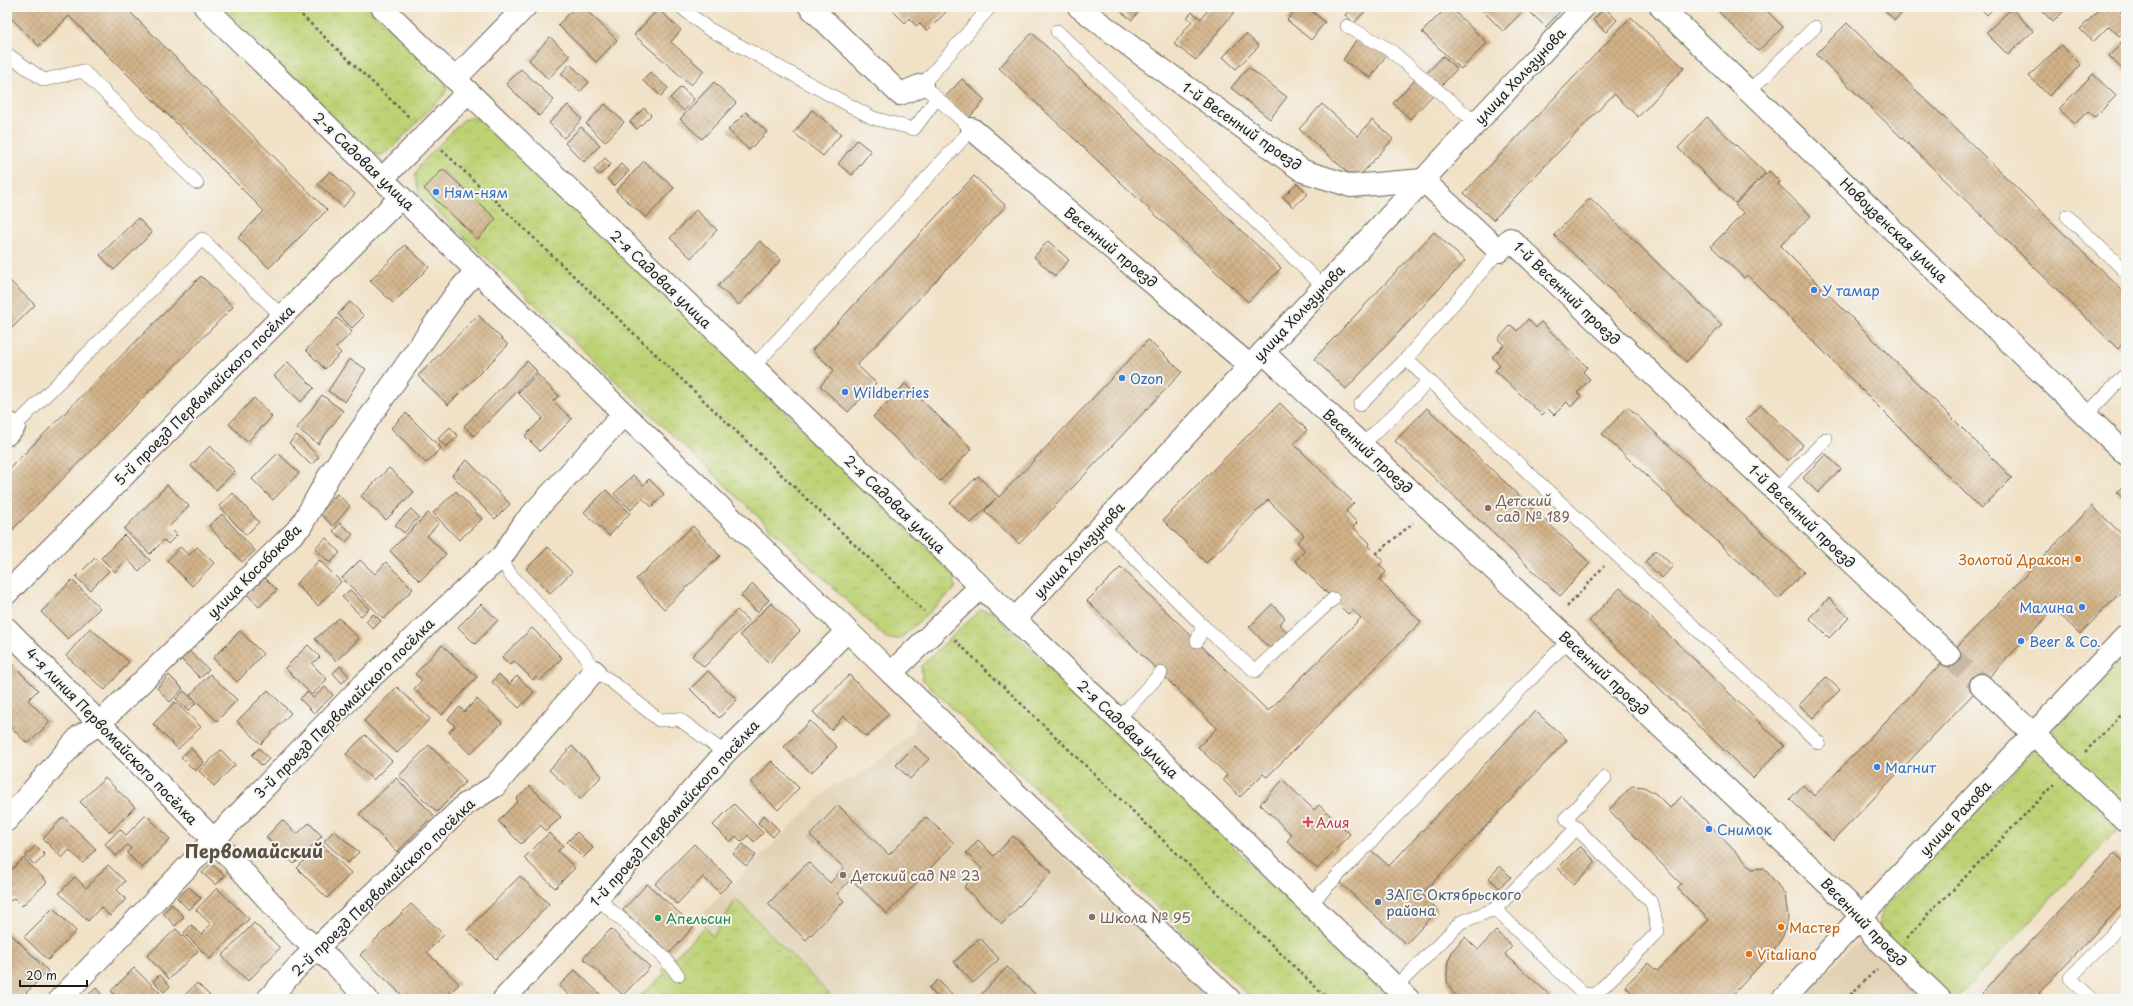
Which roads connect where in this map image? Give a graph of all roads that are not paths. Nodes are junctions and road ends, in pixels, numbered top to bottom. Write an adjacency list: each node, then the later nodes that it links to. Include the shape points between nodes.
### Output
1 (206, 7): 19 (street, 2-я Садовая улица)
2 (382, 7): 14 (street, 2-я Садовая улица)
3 (525, 7): 14 (street)
4 (681, 7): 16 (lane, via 707,28 873,118 914,129)
5 (810, 7): 16 (street, via 900,94)
6 (990, 7): 16 (lane)
7 (1080, 7): 20 (street, 1-й Весенний проезд, via 1303,171 1351,186)
8 (1584, 7): 17 (street, улица Хользунова)
9 (1662, 7): 15 (street, Новоузенская улица)
10 (1347, 26): 17 (lane, via 1390,50)
11 (1815, 27): 15 (lane)
12 (1057, 31): 27 (lane)
13 (7, 54): 21 (lane, via 44,80 83,71)
14 (461, 86): 19 (street, via 426,134); 31 (street, 2-я Садовая улица)
15 (1749, 91): 36 (street, Новоузенская улица)
16 (929, 92): 18 (lane)
17 (1476, 123): 20 (street, улица Хользунова)
18 (972, 129): 29 (street, Весенний проезд); 31 (lane)
19 (382, 179): 22 (street, 2-я Садовая улица)
20 (1423, 180): 24 (street, 1-й Весенний проезд); 27 (street, улица Хользунова)
21 (197, 183)
22 (401, 197): 25 (street, 2-я Садовая улица); 28 (street, 5-й проезд Первомайского посёлка)
23 (2067, 216): 26 (lane)
24 (1499, 251): 30 (lane); 41 (street, 1-й Весенний проезд, via 1510,239)
25 (477, 270): 35 (street, 2-я Садовая улица); 60 (street, улица Кособокова, via 455,295 334,468 301,526)
26 (2126, 272)
27 (1324, 287): 29 (street, улица Хользунова)
28 (282, 316): 37 (lane, via 202,240); 45 (street, 5-й проезд Первомайского посёлка)
29 (1257, 359): 39 (street, Весенний проезд); 42 (street, улица Хользунова)
30 (1406, 359): 33 (lane); 34 (lane)
31 (752, 367): 44 (street, 2-я Садовая улица)
32 (2126, 374): 36 (lane)
33 (1429, 381): 39 (lane); 62 (lane)
34 (1360, 405)
35 (624, 414): 43 (street, 3-й проезд Первомайского посёлка, via 526,522); 50 (street, 2-я Садовая улица)
36 (2086, 415): 40 (street, Новоузенская улица)
37 (9, 428)
38 (1826, 438): 41 (lane)
39 (1362, 445): 52 (street, Весенний проезд)
40 (2126, 454)
41 (1776, 491): 54 (street, 1-й Весенний проезд)
42 (1102, 526): 47 (street, улица Хользунова); 48 (lane)
43 (501, 558): 55 (lane, via 510,574 584,654); 68 (street, 3-й проезд Первомайского посёлка, via 364,684)
44 (981, 586): 47 (street, 2-я Садовая улица); 56 (street)
45 (7, 593)
46 (1333, 598): 48 (lane, via 1255,671)
47 (1015, 619): 59 (street, 2-я Садовая улица)
48 (1203, 626): 53 (lane)
49 (7, 629): 60 (street, 4-я линия Первомайского посёлка)
50 (847, 630): 56 (street, 2-я Садовая улица); 63 (street, 1-й проезд Первомайского посёлка)
51 (2126, 636): 61 (street, улица Рахова)
52 (1569, 640): 70 (lane); 72 (street, Весенний проезд)
53 (1197, 641)
54 (1949, 655)
55 (594, 671): 63 (lane, via 611,681 659,720 679,720); 74 (street, 2-й проезд Первомайского посёлка, via 495,786 466,804)
56 (891, 673): 81 (street, 2-я Садовая улица)
57 (1161, 673): 59 (lane)
58 (1981, 685): 61 (street)
59 (1118, 719): 70 (street, 2-я Садовая улица)
60 (99, 724): 65 (street, улица Кособокова, via 80,736); 68 (street, 4-я линия Первомайского посёлка)
61 (2034, 733): 66 (street); 72 (street, улица Рахова)
62 (1819, 743)
63 (725, 753): 69 (street, 1-й проезд Первомайского посёлка)
64 (1605, 778): 67 (lane, via 1566,818)
65 (7, 820)
66 (2126, 821)
67 (1577, 828): 71 (lane); 71 (lane, via 1652,902 1658,932 1595,995 1583,994)
68 (215, 841): 74 (street, 4-я линия Первомайского посёлка, via 300,934); 77 (street, 3-й проезд Первомайского посёлка)
69 (597, 898): 75 (lane, via 663,956); 80 (street, 1-й проезд Первомайского посёлка)
70 (1310, 904): 76 (street, 2-я Садовая улица)
71 (1495, 909): 76 (lane, via 1461,922)
72 (1862, 916): 82 (street, улица Рахова); 83 (street, Весенний проезд, via 1873,935)
73 (2126, 920): 84 (lane, via 2070,978)
74 (317, 949): 78 (street, 2-й проезд Первомайского посёлка); 79 (street, 4-я линия Первомайского посёлка, via 334,963)
75 (678, 975)
76 (1402, 993)
77 (60, 999)
78 (268, 999)
79 (367, 999)
80 (504, 999)
81 (1229, 999)
82 (1782, 999)
83 (1940, 999)
84 (2092, 999)

